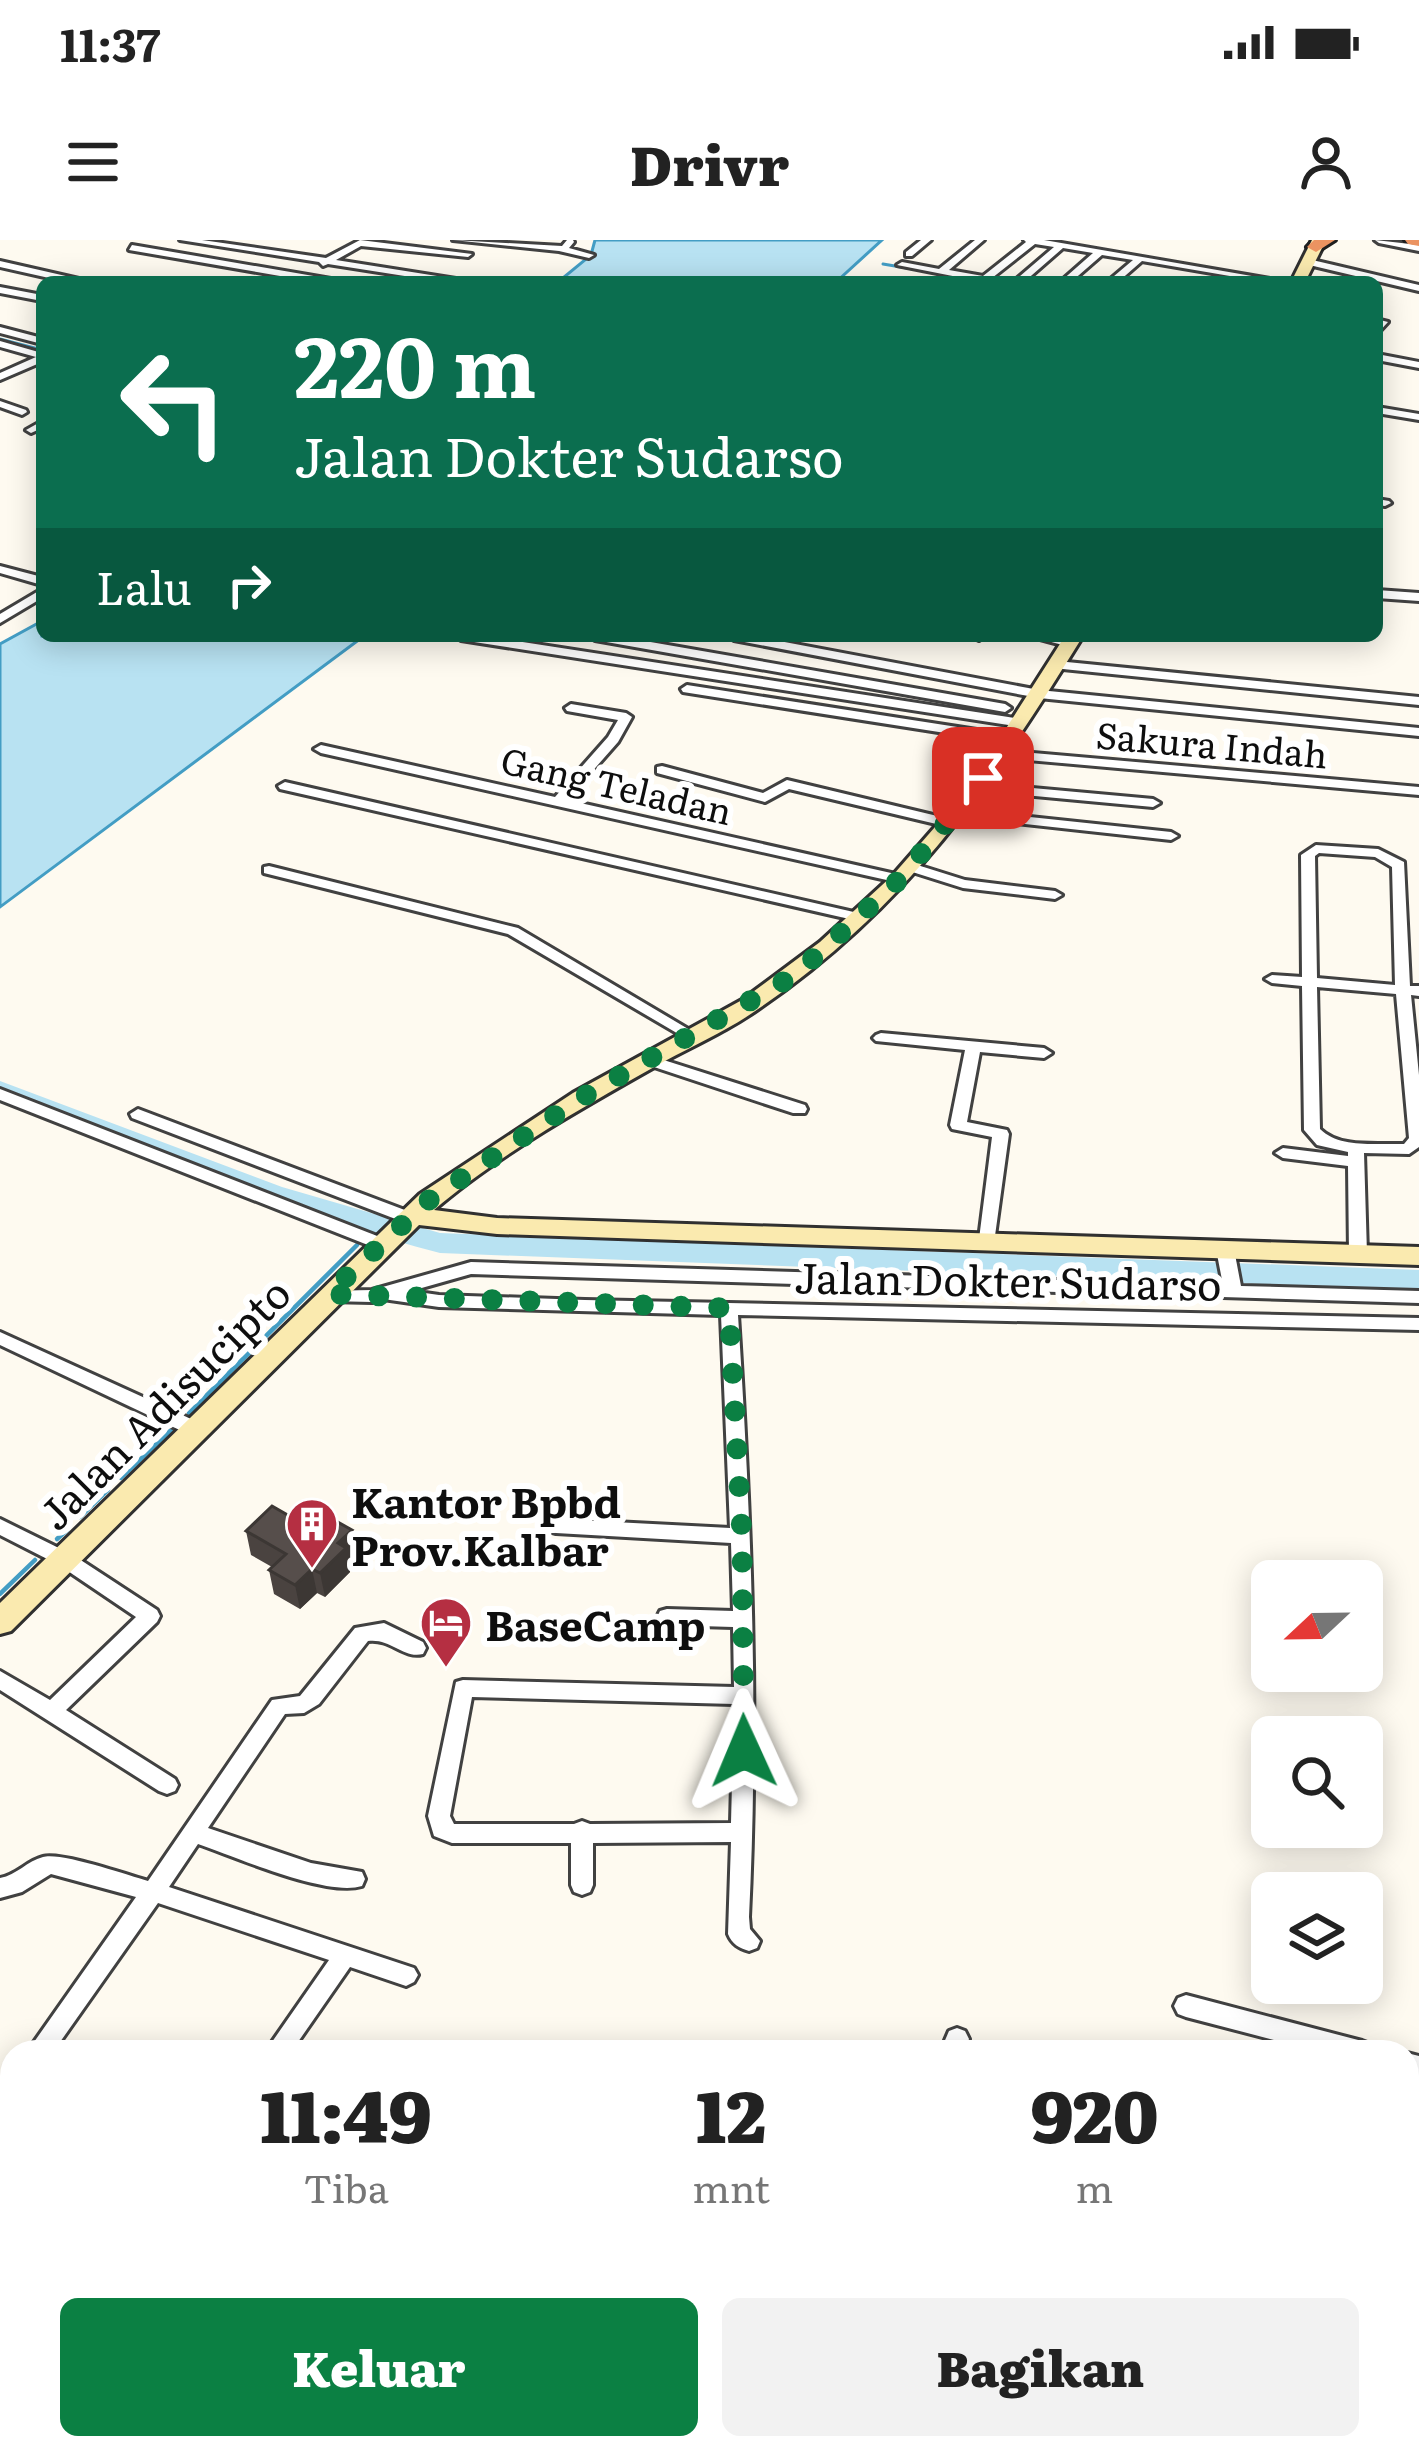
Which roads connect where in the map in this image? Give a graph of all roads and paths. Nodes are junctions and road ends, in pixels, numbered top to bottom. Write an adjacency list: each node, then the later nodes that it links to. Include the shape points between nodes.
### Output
1 (184, 240): 18 (street)
2 (457, 240): 7 (street)
3 (927, 240): 20 (street, via 906,259)
4 (980, 240): 20 (street)
5 (1027, 240): 10 (street); 21 (street)
6 (1378, 240): 8 (street)
7 (484, 241): 9 (street); 14 (street)
8 (1417, 243)
9 (568, 244): 15 (street)
10 (1060, 246): 13 (street); 27 (street)
11 (1315, 247): 22 (street); 32 (main road); 33 (street)
12 (132, 248): 24 (street)
13 (1099, 253): 16 (street); 28 (street)
14 (469, 254): 18 (street, via 359,243); 26 (street)
15 (589, 254)
16 (1138, 260): 17 (street); 29 (street)
17 (1178, 262): 30 (street); 31 (street)
18 (322, 263): 25 (street)
19 (0, 264): 23 (street)
20 (941, 272): 21 (street)
21 (987, 274)
22 (1419, 275)
23 (53, 276)
24 (296, 276)
25 (416, 276)
26 (449, 276)
27 (1025, 276)
28 (1072, 276)
29 (1119, 276)
30 (1169, 276)
31 (1251, 276)
32 (1301, 276)
33 (1419, 288)
34 (0, 290): 35 (street)
35 (36, 297)
36 (0, 330): 37 (street)
37 (36, 339)
38 (0, 344): 41 (street)
39 (1419, 350): 43 (street)
40 (1383, 358): 43 (street)
41 (36, 360)
42 (36, 362): 44 (street)
43 (1416, 365)
44 (0, 377)
45 (0, 404): 47 (street)
46 (1383, 411): 48 (street)
47 (22, 412)
48 (1419, 417)
49 (0, 569): 50 (street)
50 (36, 579)
51 (1383, 594): 53 (street)
52 (36, 596): 54 (street)
53 (1419, 597)
54 (4, 613)
55 (499, 642): 63 (street)
56 (624, 642): 63 (street)
57 (753, 642): 63 (street)
58 (1070, 642): 59 (main road, Jalan Adisucipto)
59 (1057, 665): 61 (street); 63 (main road, Jalan Adisucipto)
60 (687, 689): 63 (street)
61 (1419, 701)
62 (571, 708): 70 (street, via 626,717)
63 (1019, 724): 64 (street); 68 (main road, Jalan Adisucipto); 69 (street, Sakura Indah)
64 (1419, 732)
65 (321, 749): 70 (street, Gang Teladan)
66 (662, 770): 72 (street, via 765,798 787,784)
67 (285, 786): 77 (street)
68 (976, 787): 71 (street); 72 (main road, Jalan Adisucipto)
69 (1419, 791)
70 (559, 801): 75 (street, Gang Teladan)
71 (1153, 803)
72 (952, 818): 73 (street); 75 (main road, Jalan Adisucipto)
73 (1171, 836)
74 (269, 870): 81 (street, via 513,931)
75 (905, 873): 76 (street, Gang Teladan); 77 (main road, Jalan Adisucipto)
76 (1055, 895)
77 (858, 917): 81 (main road, Jalan Adisucipto, via 795,975)
78 (1272, 979): 79 (street)
79 (1309, 982): 80 (street); 80 (street, via 1308,855 1378,853 1399,865); 90 (street, via 1312,1130)
80 (1411, 990): 90 (street, via 1417,1138 1409,1149)
81 (692, 1036): 85 (main road, Jalan Adisucipto)
82 (881, 1038): 83 (street)
83 (974, 1045): 84 (street); 94 (street, via 958,1125 1001,1134)
84 (1044, 1053)
85 (648, 1060): 87 (street); 93 (main road, Jalan Adisucipto, via 581,1098)
86 (0, 1094): 92 (street)
87 (799, 1108)
88 (138, 1114): 91 (street)
89 (1283, 1153): 90 (street)
90 (1356, 1155): 96 (street)
91 (257, 1167): 92 (street); 93 (street)
92 (236, 1186): 93 (street)
93 (404, 1226): 94 (main road, via 458,1219); 100 (main road, Jalan Adisucipto)
94 (988, 1239): 95 (main road)
95 (1225, 1249): 96 (main road); 98 (street)
96 (1358, 1254): 97 (main road)
97 (1419, 1256)
98 (1233, 1292): 99 (street, via 472,1268); 101 (street)
99 (381, 1293): 100 (street); 102 (street, Jalan Dokter Sudarso, via 472,1303)
100 (328, 1294): 105 (main road, Jalan Adisucipto)
101 (1419, 1297)
102 (729, 1308): 103 (street, Jalan Dokter Sudarso); 108 (street)
103 (1419, 1324)
104 (0, 1338): 105 (street)
105 (195, 1429): 109 (main road, Jalan Adisucipto)
106 (0, 1526): 109 (street)
107 (556, 1526): 108 (street)
108 (742, 1536): 111 (street)
109 (66, 1560): 112 (main road, Jalan Adisucipto); 116 (street, via 150,1616)
110 (668, 1617): 111 (street)
111 (742, 1619): 115 (street)
112 (0, 1622)
113 (416, 1648): 120 (street, via 384,1631 362,1634 312,1698 280,1706)
114 (0, 1679): 116 (street)
115 (743, 1696): 118 (street, via 464,1688 442,1785 442,1829); 119 (street)
116 (51, 1712): 117 (street)
117 (166, 1786)
118 (583, 1831): 119 (street); 122 (street)
119 (743, 1832): 125 (street, via 739,1934)
120 (195, 1833): 121 (street); 124 (street)
121 (354, 1880)
122 (582, 1885)
123 (0, 1888): 124 (street, via 51,1864)
124 (153, 1892): 126 (street); 129 (street)
125 (749, 1941)
126 (345, 1956): 127 (street); 130 (street)
127 (406, 1975)
128 (1186, 2006): 131 (street)
129 (48, 2040)
130 (286, 2040)
131 (1316, 2040)

